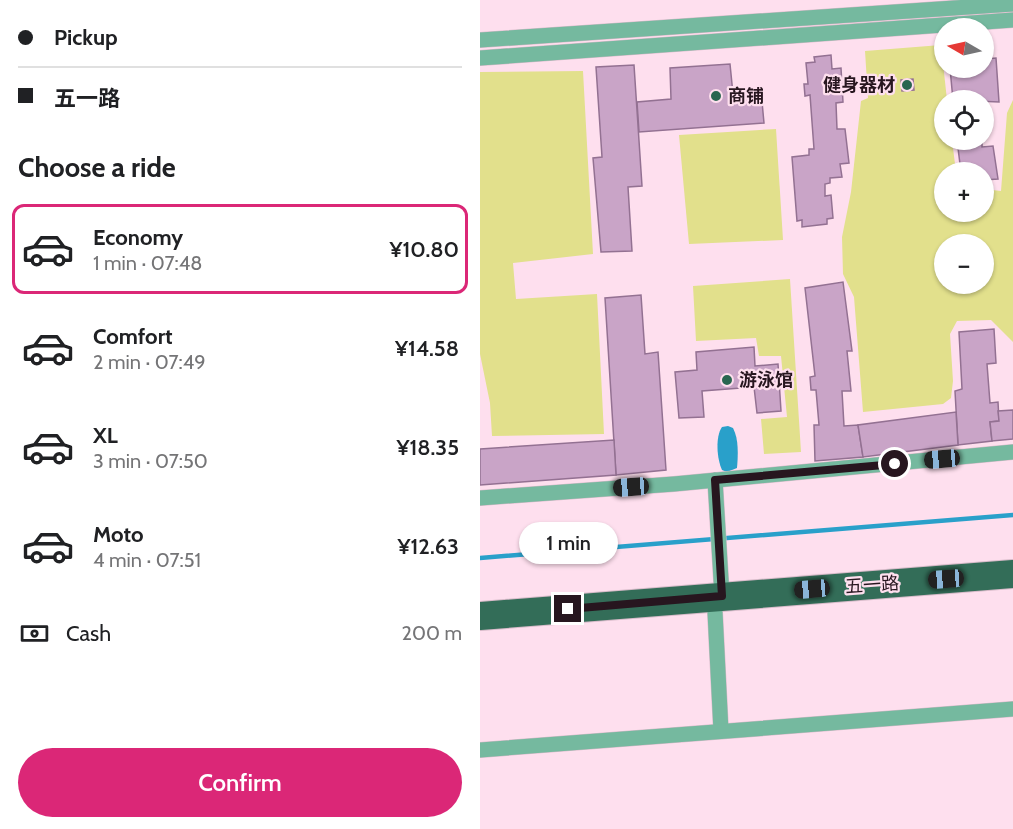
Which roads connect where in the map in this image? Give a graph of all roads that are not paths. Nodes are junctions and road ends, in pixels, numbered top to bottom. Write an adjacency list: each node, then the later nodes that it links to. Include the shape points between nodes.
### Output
1 (1013, 4): 3 (street)
2 (1013, 20): 4 (street)
3 (480, 40)
4 (480, 58)
5 (1013, 452): 6 (street)
6 (715, 480): 7 (street); 10 (street)
7 (480, 498)
8 (1013, 574): 10 (highway, 五一路)
9 (1013, 591): 10 (highway, 五一路)
10 (718, 604): 11 (highway, 五一路); 12 (highway, 五一路); 14 (street)
11 (480, 616)
12 (480, 630)
13 (1013, 709): 14 (street)
14 (721, 731): 15 (street)
15 (480, 750)

